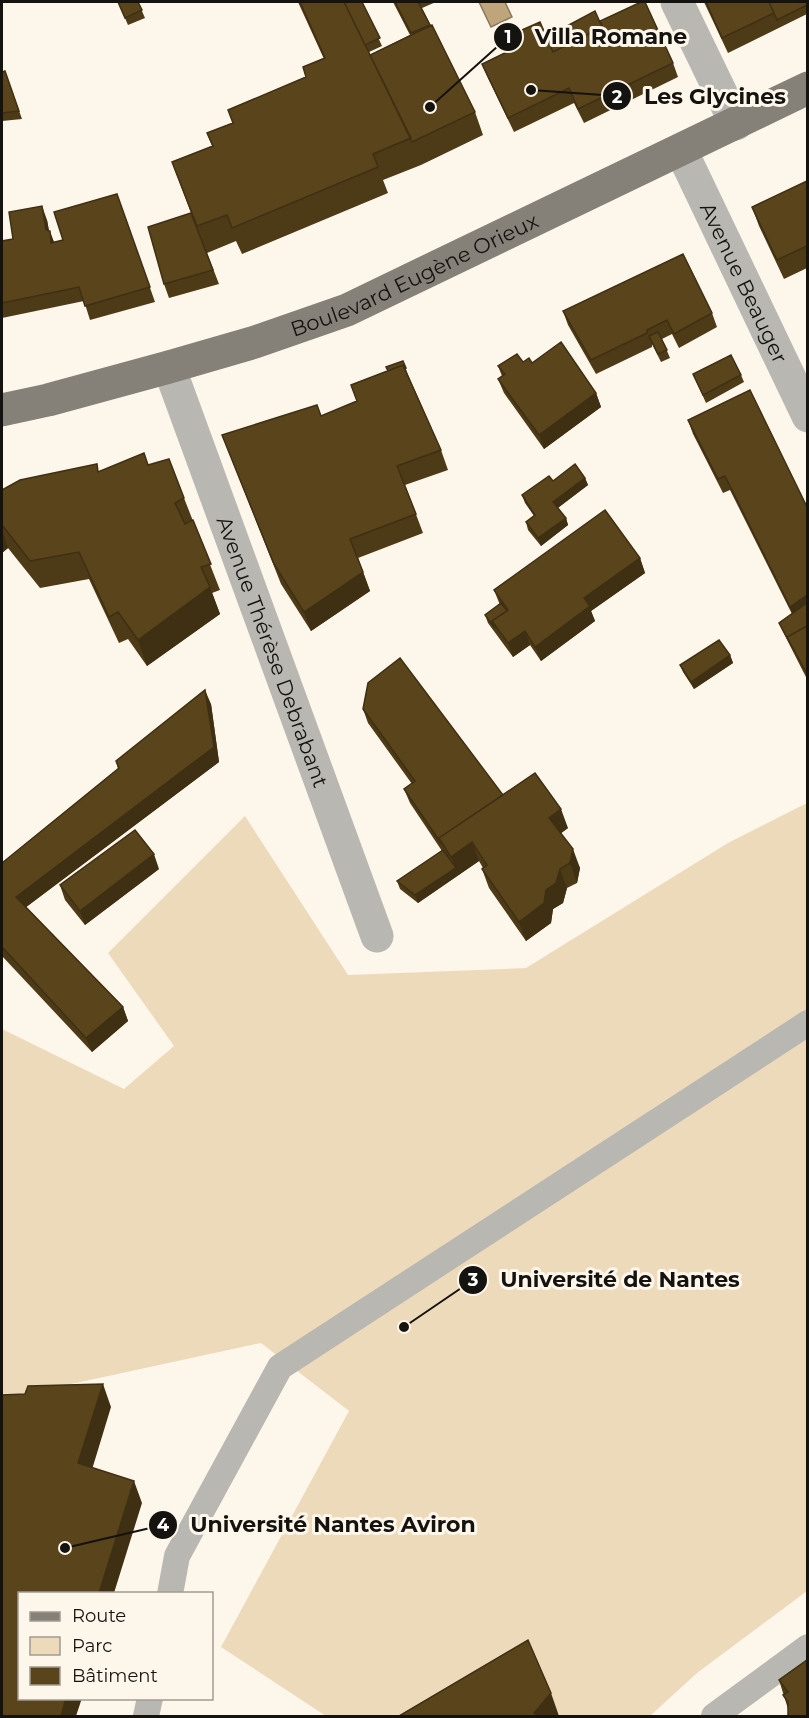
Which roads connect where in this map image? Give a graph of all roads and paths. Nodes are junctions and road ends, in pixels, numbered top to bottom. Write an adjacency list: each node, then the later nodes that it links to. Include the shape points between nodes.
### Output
1 (677, 2): 3 (street)
2 (807, 88): 3 (main road, Boulevard Eugène Orieux)
3 (736, 124): 4 (main road, Boulevard Eugène Orieux)
4 (681, 150): 5 (main road, Boulevard Eugène Orieux, via 347,310); 7 (street, Avenue Beauger)
5 (169, 367): 6 (main road, Boulevard Eugène Orieux); 8 (street, Avenue Thérèse Debrabant)
6 (2, 410)
7 (807, 416)
8 (377, 936)
9 (807, 1023): 10 (lane, via 280,1366 177,1556)
10 (170, 1592)
11 (807, 1647): 14 (lane)
12 (150, 1700): 13 (lane)
13 (146, 1716)
14 (714, 1716)

